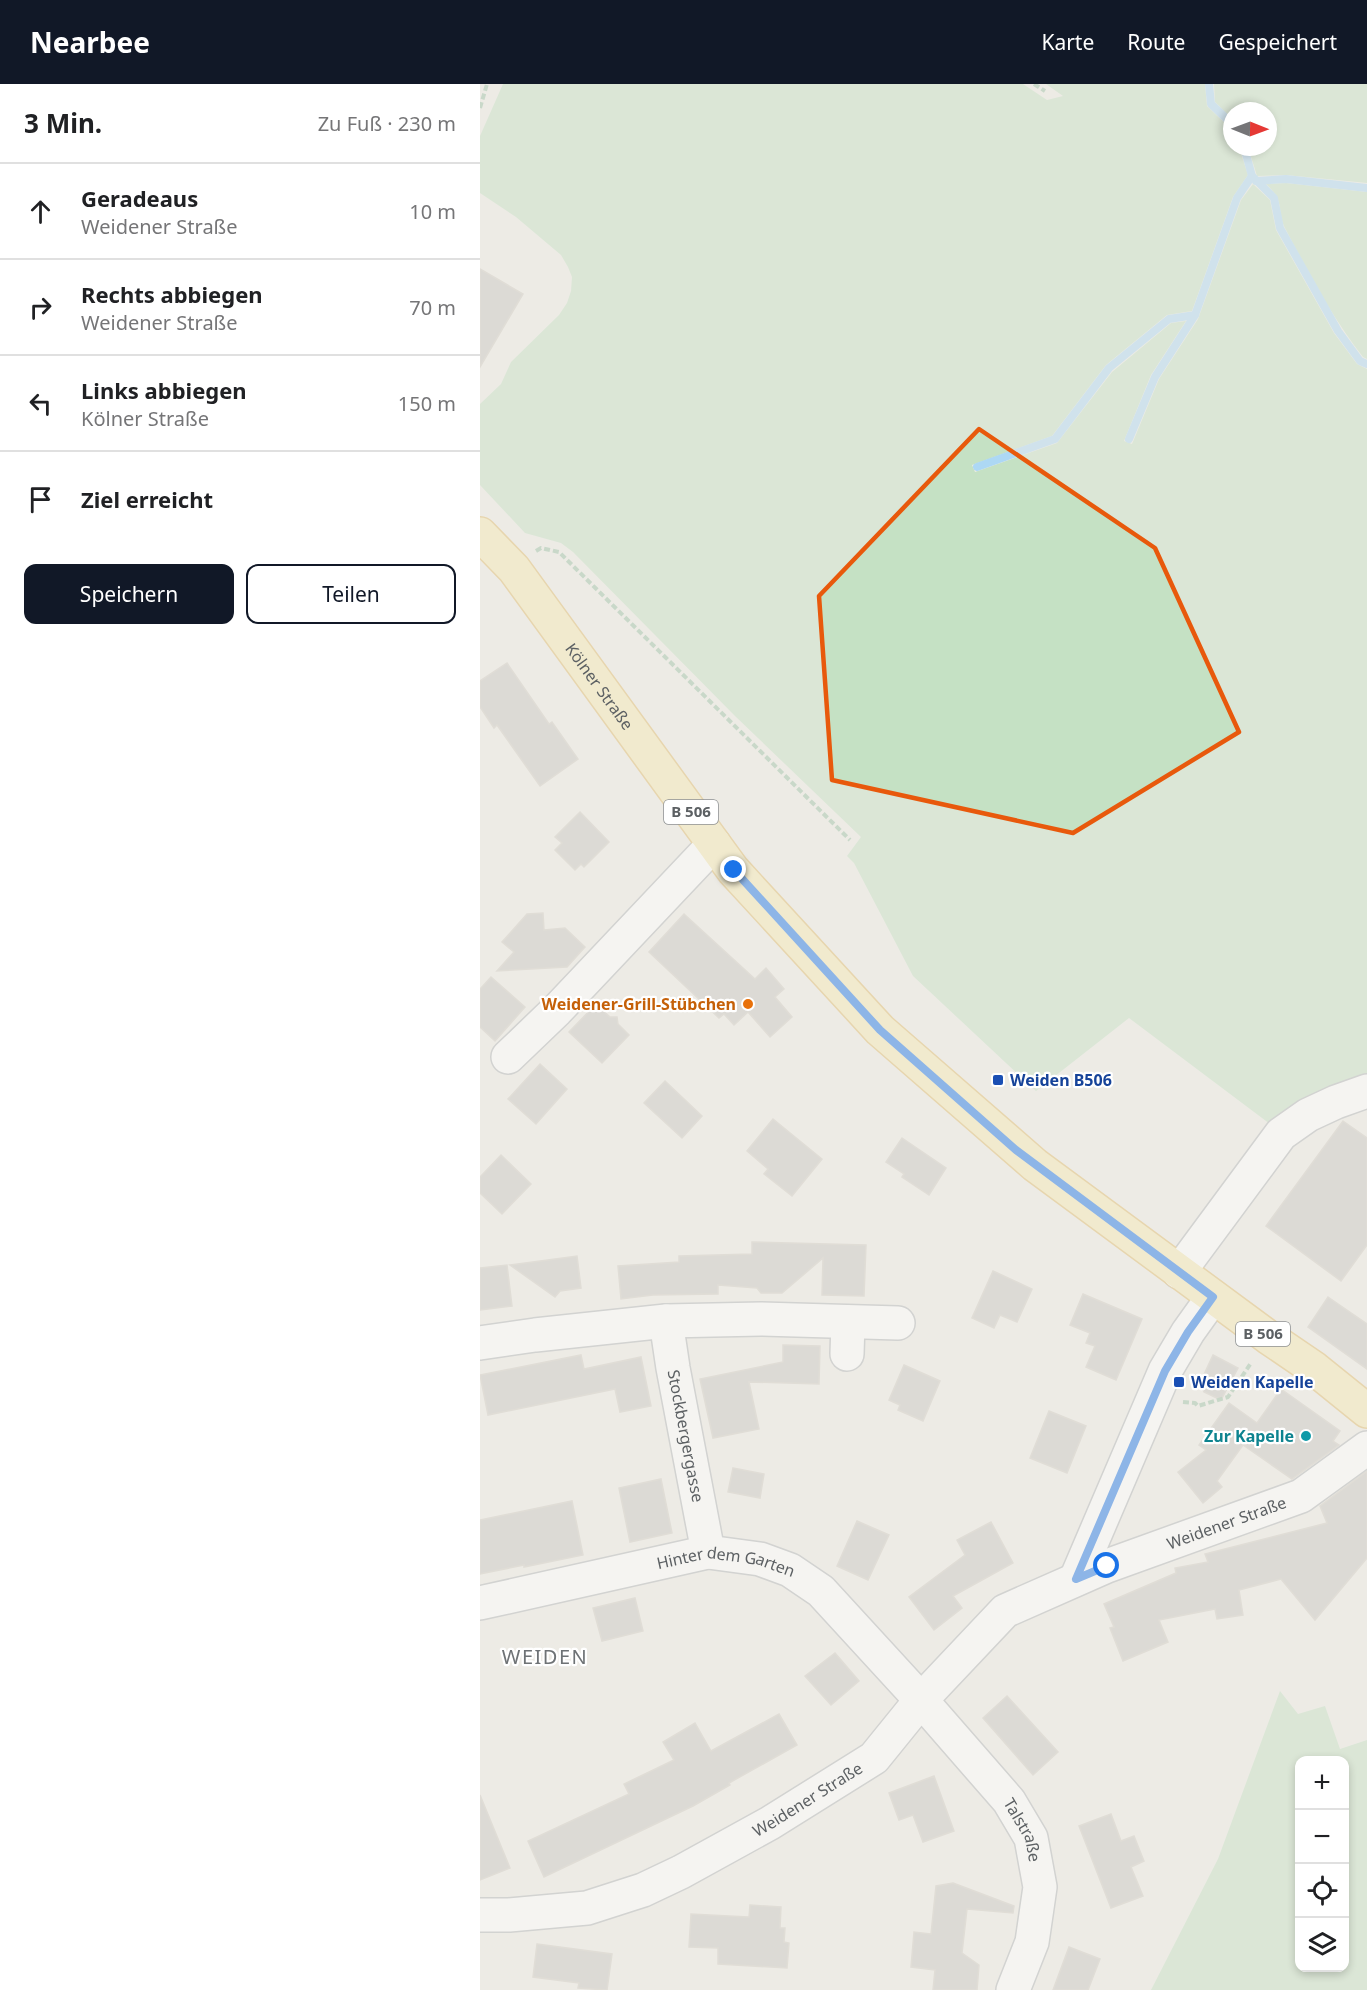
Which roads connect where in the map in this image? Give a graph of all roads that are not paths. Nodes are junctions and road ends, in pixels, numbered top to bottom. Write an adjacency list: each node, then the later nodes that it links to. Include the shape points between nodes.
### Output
1 (480, 534): 2 (main road, Kölner Straße / B 506, via 514,568)
2 (714, 844): 3 (street); 5 (main road, Kölner Straße / B 506, via 880,1030 1016,1150)
3 (508, 1057)
4 (1367, 1091): 5 (street, via 1308,1115 1281,1134)
5 (1179, 1272): 6 (main road, Kölner Straße / B 506)
6 (1213, 1297): 12 (main road, Kölner Straße / B 506); 15 (street, via 1160,1380)
7 (666, 1321): 8 (street); 10 (street); 14 (street, Stockbergergasse)
8 (848, 1322): 9 (street); 11 (street)
9 (898, 1323)
10 (480, 1342)
11 (847, 1354)
12 (1367, 1411)
13 (1367, 1448): 15 (street, Weidener Straße, via 1301,1496)
14 (708, 1552): 16 (street, Hinter dem Garten); 17 (street, Hinter dem Garten, via 760,1559 790,1570 821,1591)
15 (1076, 1579): 17 (street, Weidener Straße, via 1005,1611)
16 (480, 1603)
17 (921, 1700): 18 (street, Weidener Straße, via 874,1758 770,1823 681,1872 643,1890 586,1908); 19 (street, Talstraße, via 1009,1801 1031,1838 1040,1887 1032,1942)
18 (480, 1916)
19 (1013, 1990)

